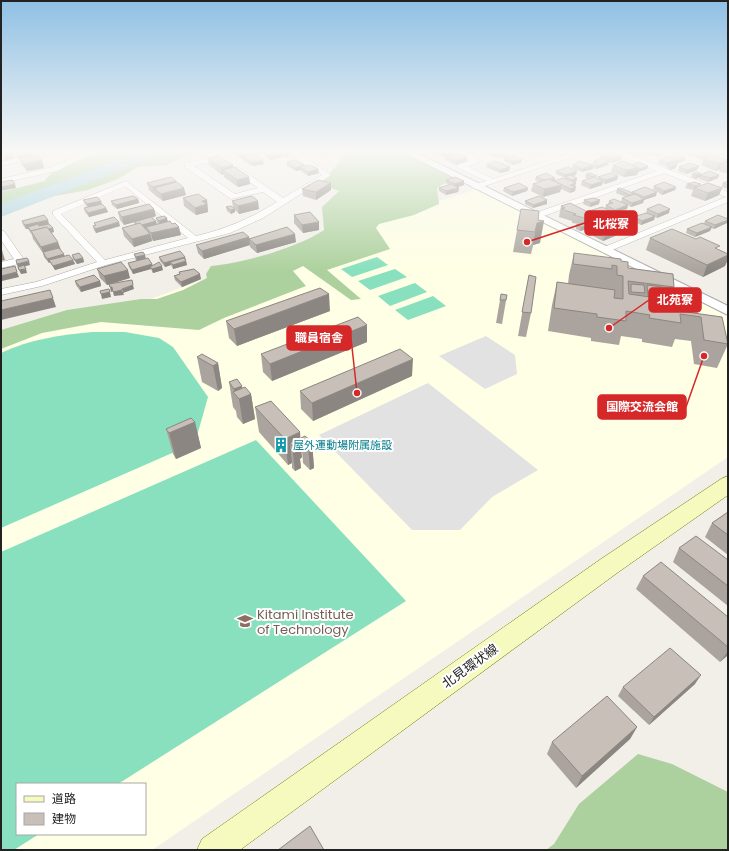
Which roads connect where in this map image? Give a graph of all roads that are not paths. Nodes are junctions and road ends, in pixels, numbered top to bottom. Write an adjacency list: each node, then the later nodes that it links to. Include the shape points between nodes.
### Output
1 (108, 191): 17 (street, via 56,213)
2 (135, 191): 15 (street)
3 (225, 191): 4 (street, via 234,197)
4 (258, 191)
5 (267, 191): 12 (street)
6 (301, 191): 12 (street)
7 (484, 191): 13 (street)
8 (607, 191): 13 (street)
9 (716, 191): 10 (street)
10 (728, 195)
11 (728, 199): 16 (street)
12 (283, 202): 15 (street, via 227,231)
13 (535, 216): 16 (street)
14 (1, 233): 18 (street, via 20,261)
15 (195, 240): 17 (street)
16 (605, 250): 20 (street)
17 (103, 263): 19 (street)
18 (1, 265)
19 (1, 292)
20 (728, 311)
21 (728, 484): 22 (main road, 北見環状線, via 609,566)
22 (213, 850)

